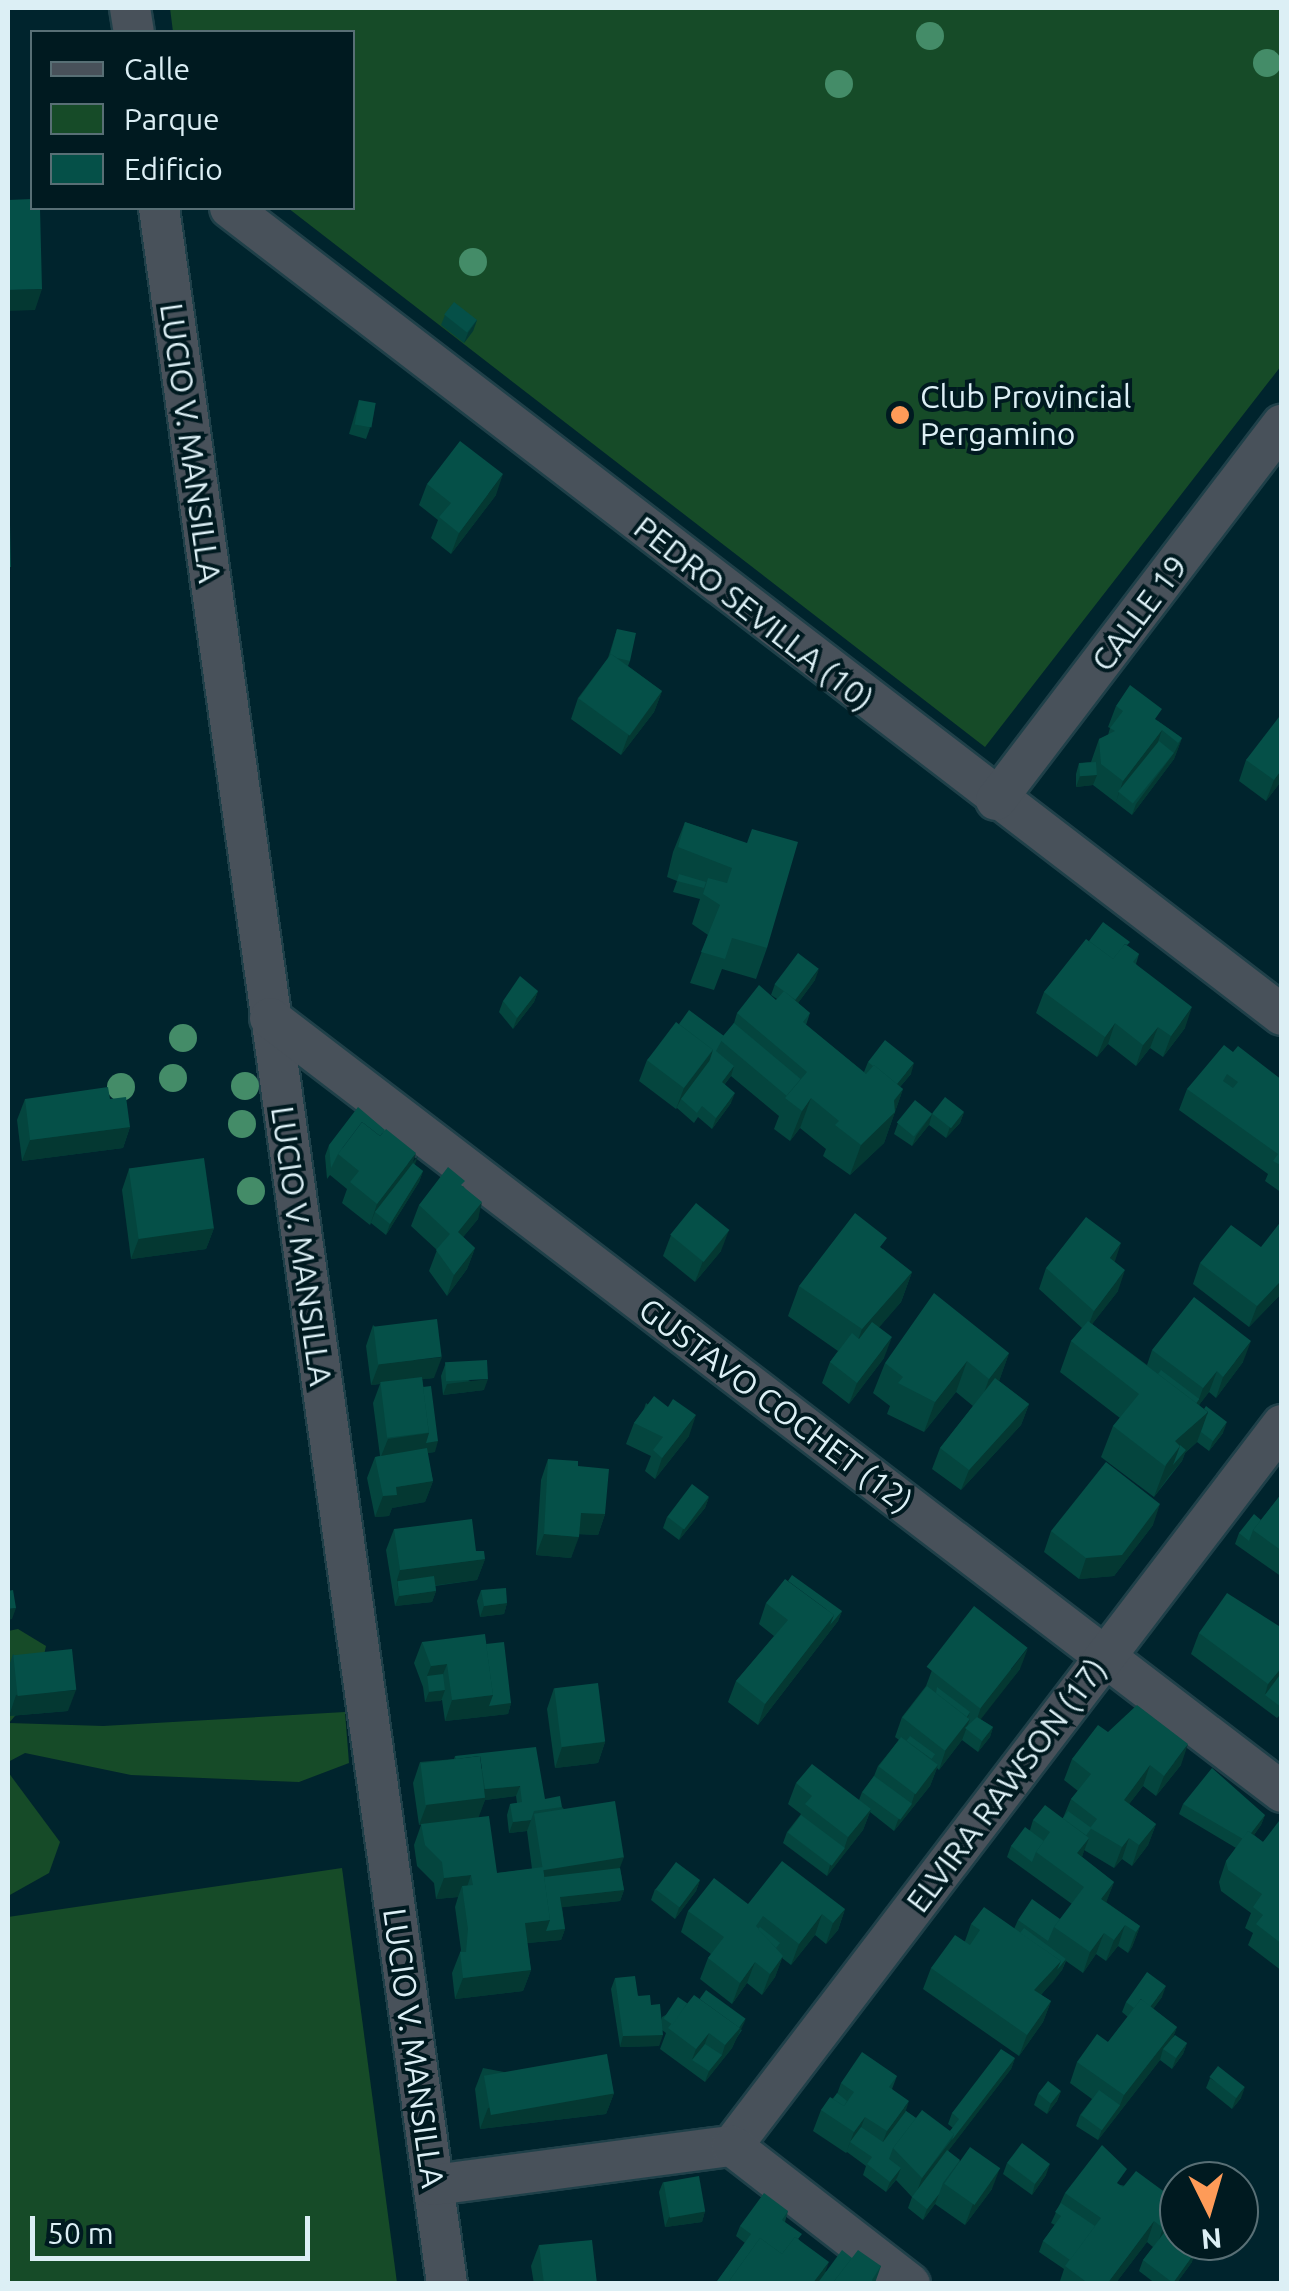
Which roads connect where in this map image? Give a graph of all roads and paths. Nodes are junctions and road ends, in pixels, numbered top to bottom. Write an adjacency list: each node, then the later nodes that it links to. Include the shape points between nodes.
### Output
1 (158, 210): 6 (street, LUCIO V. MANSILLA)
2 (233, 210): 4 (street, PEDRO SEVILLA (10))
3 (1282, 425): 4 (street, CALLE 19)
4 (996, 800): 5 (street, PEDRO SEVILLA (10))
5 (1282, 1015)
6 (270, 1018): 8 (street, GUSTAVO COCHET (12)); 11 (street, LUCIO V. MANSILLA)
7 (1282, 1425): 8 (street, ELVIRA RAWSON (17))
8 (1103, 1656): 9 (street, GUSTAVO COCHET (12)); 10 (street, ELVIRA RAWSON (17))
9 (1282, 1792)
10 (732, 2146): 11 (street); 13 (street)
11 (434, 2184): 12 (street, LUCIO V. MANSILLA)
12 (447, 2284)
13 (910, 2284)

